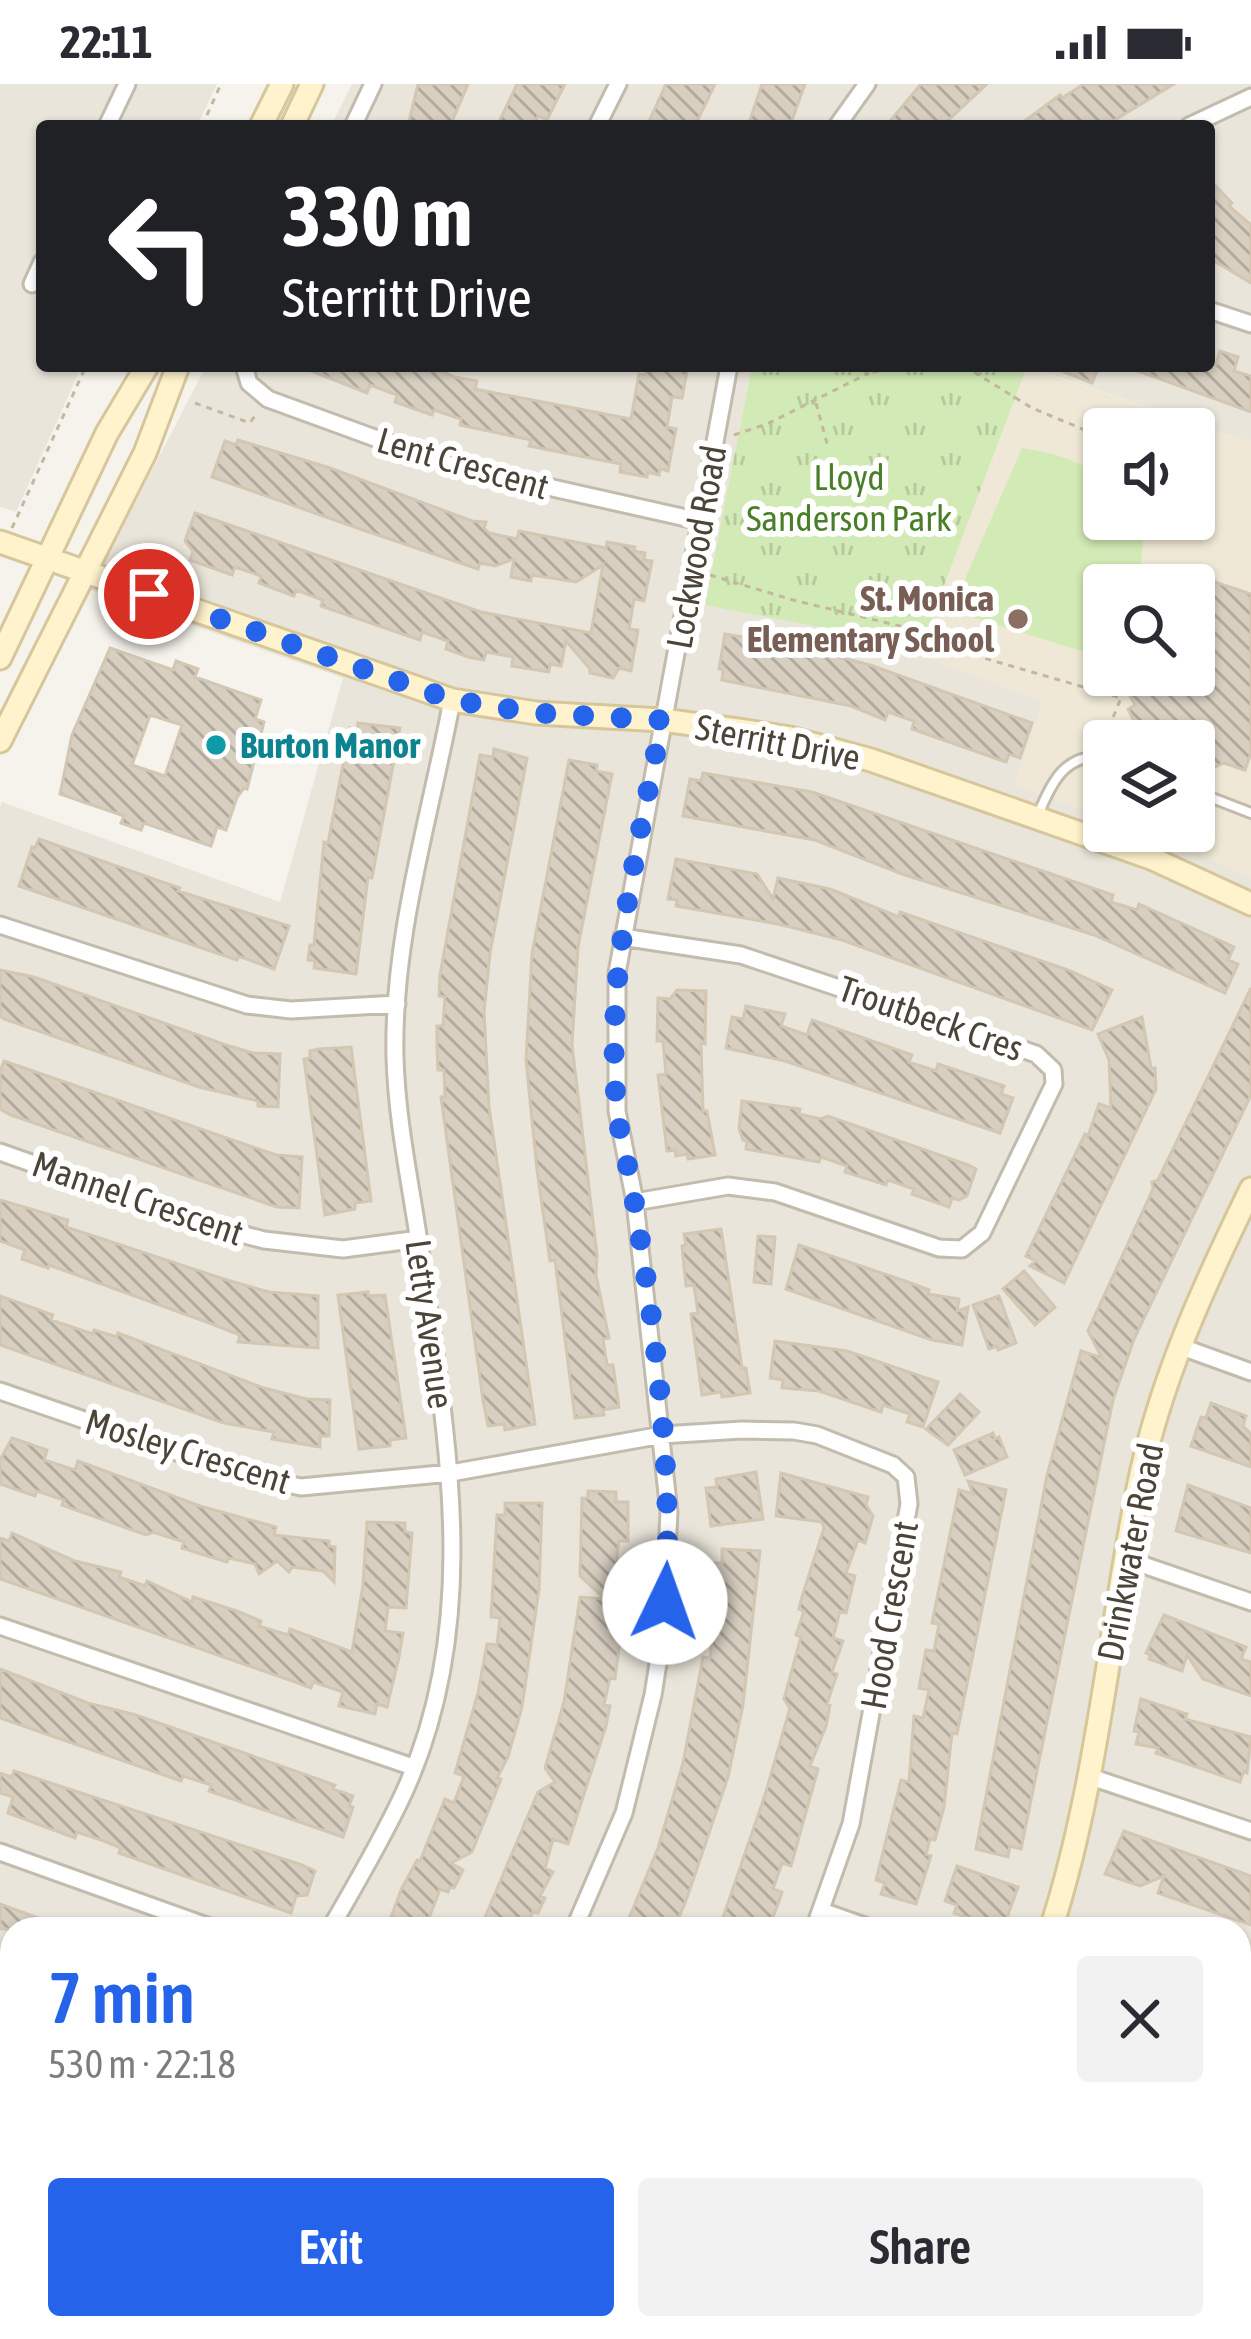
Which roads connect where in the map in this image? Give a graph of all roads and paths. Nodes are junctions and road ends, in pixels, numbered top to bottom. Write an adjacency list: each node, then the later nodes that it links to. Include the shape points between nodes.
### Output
1 (127, 84): 9 (street)
2 (220, 84): 10 (path)
3 (281, 84): 11 (street)
4 (312, 84): 12 (street)
5 (373, 84): 13 (street)
6 (618, 84): 14 (street)
7 (867, 84): 15 (street)
8 (1251, 97): 16 (street)
9 (110, 120)
10 (205, 120)
11 (265, 120)
12 (295, 120)
13 (356, 120)
14 (601, 120)
15 (841, 120)
16 (1203, 120)
17 (36, 275): 18 (street)
18 (32, 284)
19 (1215, 312): 20 (street)
20 (1251, 324)
21 (83, 372): 35 (path)
22 (143, 372): 38 (street)
23 (176, 372): 40 (street)
24 (246, 372): 29 (street)
25 (729, 372): 33 (street, Lockwood Road)
26 (873, 372): 28 (path)
27 (974, 372): 32 (path)
28 (869, 373): 30 (path)
29 (268, 399): 31 (path, via 250,423); 36 (street, Lent Crescent, via 446,464)
30 (815, 399): 33 (path); 34 (path)
31 (195, 403)
32 (1083, 429)
33 (716, 441): 36 (street, Lockwood Road)
34 (828, 447)
35 (17, 518)
36 (704, 521): 39 (street, Lockwood Road)
37 (0, 542): 38 (street, Sterritt Drive)
38 (50, 560): 40 (street, Sterritt Drive); 41 (street)
39 (694, 570): 43 (street, Lockwood Road); 44 (path, via 1121,698)
40 (85, 572): 42 (street, Sterritt Drive); 45 (street)
41 (0, 658)
42 (452, 700): 43 (street, Sterritt Drive); 53 (street, Letty Avenue)
43 (662, 720): 49 (street, Sterritt Drive, via 790,738); 52 (street, Lockwood Road)
44 (1113, 720)
45 (0, 741)
46 (1083, 760): 49 (lane, via 1067,764 1051,783)
47 (1215, 799): 48 (lane)
48 (1251, 813)
49 (1037, 815): 50 (street, Sterritt Drive)
50 (1250, 900)
51 (0, 926): 53 (street, via 247,1005)
52 (622, 937): 56 (street, Lockwood Road, via 617,1111); 56 (street, Troutbeck Cres, via 741,955 824,980 1036,1054 1053,1070 1054,1084 982,1233 962,1249 776,1192 728,1186)
53 (397, 1004): 57 (street, Letty Avenue, via 401,1132)
54 (0, 1152): 57 (street, Mannel Crescent, via 264,1240 343,1249)
55 (1251, 1189): 58 (street, Drinkwater Road)
56 (635, 1202): 61 (street, Lockwood Road)
57 (419, 1239): 62 (street, Letty Avenue)
58 (1180, 1346): 59 (street); 63 (street, Drinkwater Road, via 1148,1444)
59 (1251, 1372)
60 (0, 1391): 62 (street, Mosley Crescent, via 274,1482 335,1486)
61 (662, 1435): 62 (street, Mosley Crescent); 70 (street, Hood Crescent, via 818,1435 893,1465 908,1485 854,1809); 73 (street, Lockwood Road, via 667,1572 653,1695 624,1813)
62 (452, 1473): 66 (street, Letty Avenue, via 449,1619)
63 (1126, 1559): 64 (street); 67 (street, Drinkwater Road)
64 (1251, 1602)
65 (0, 1626): 66 (street)
66 (413, 1767): 72 (street, Letty Avenue)
67 (1088, 1776): 68 (street); 76 (street, Drinkwater Road)
68 (1251, 1832)
69 (0, 1852): 71 (street)
70 (821, 1911): 74 (street, Hood Crescent); 75 (street)
71 (181, 1917)
72 (338, 1917)
73 (579, 1917)
74 (819, 1917)
75 (838, 1917)
76 (1054, 1917)

